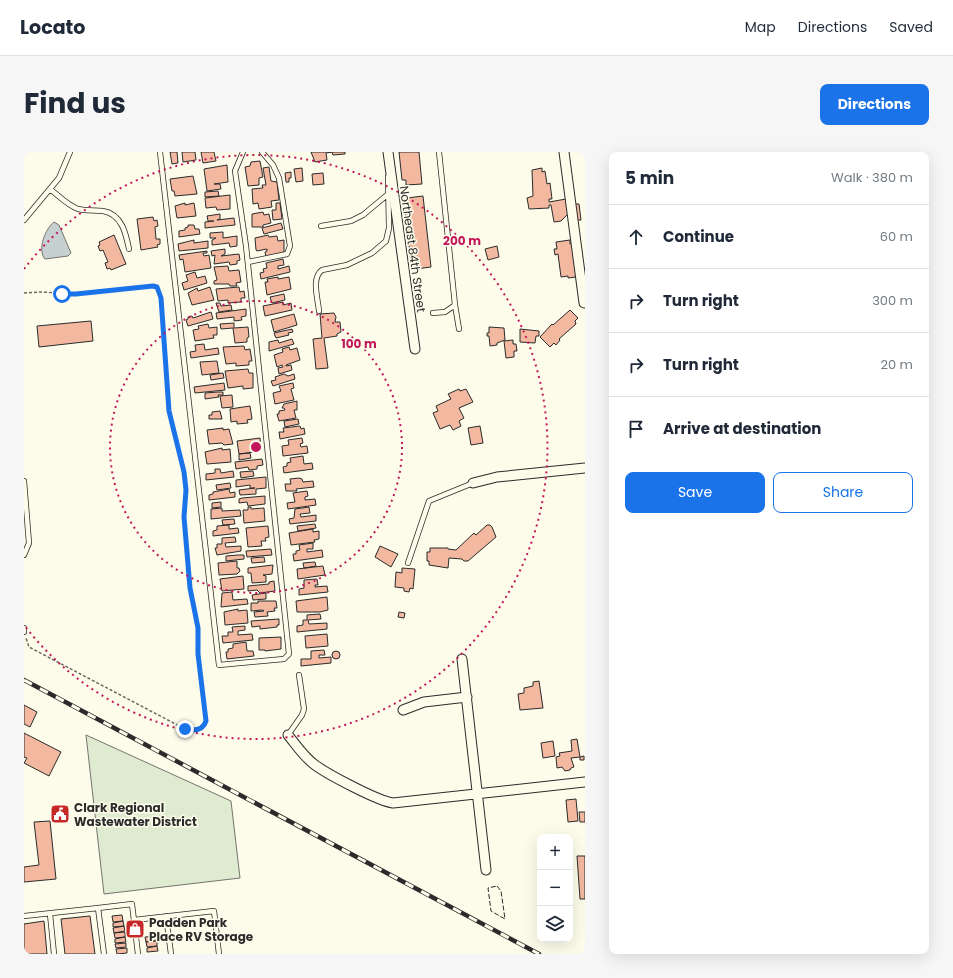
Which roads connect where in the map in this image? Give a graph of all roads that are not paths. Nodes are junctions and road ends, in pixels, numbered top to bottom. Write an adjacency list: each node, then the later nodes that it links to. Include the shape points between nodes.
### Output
1 (70, 152): 9 (lane, via 59,178)
2 (160, 152): 14 (lane, via 219,665 284,659 289,654)
3 (243, 152): 14 (lane, via 235,172)
4 (262, 152): 14 (lane, via 279,178 290,246 287,254)
5 (388, 152): 8 (street, Northeast 84th Street)
6 (439, 152): 16 (lane)
7 (564, 152): 15 (street)
8 (390, 166): 10 (lane); 20 (street, Northeast 84th Street)
9 (50, 189): 11 (lane); 13 (lane, via 80,209 105,211 116,217 124,227)
10 (387, 195): 12 (lane, via 351,222); 17 (lane, via 389,228 386,241 372,253 347,265 322,270 319,273 316,283)
11 (24, 220)
12 (321, 226)
13 (130, 249)
14 (248, 262)
15 (584, 302)
16 (455, 305): 18 (lane, via 445,312); 19 (lane)
17 (319, 311)
18 (433, 313)
19 (459, 329)
20 (415, 349)
21 (585, 468): 23 (street)
22 (24, 481): 24 (lane)
23 (473, 482): 26 (lane, via 429,501)
24 (24, 488): 25 (lane, via 29,543)
25 (24, 555)
26 (408, 564)
27 (24, 628): 28 (lane)
28 (24, 632)
29 (462, 659): 31 (street)
30 (299, 675): 33 (lane, via 304,709)
31 (467, 697): 32 (street, via 424,702); 35 (street)
32 (403, 710)
33 (288, 735): 35 (street, via 315,765 386,802)
34 (585, 782): 35 (street)
35 (478, 795): 36 (street)
36 (486, 870)
37 (98, 908): 38 (lane); 41 (lane, via 132,904); 43 (lane)
38 (50, 914): 39 (lane); 42 (lane)
39 (24, 916)
40 (166, 916): 41 (lane); 45 (lane); 46 (lane, via 214,911)
41 (134, 920): 44 (lane)
42 (54, 954)
43 (104, 954)
44 (138, 954)
45 (170, 954)
46 (219, 954)

